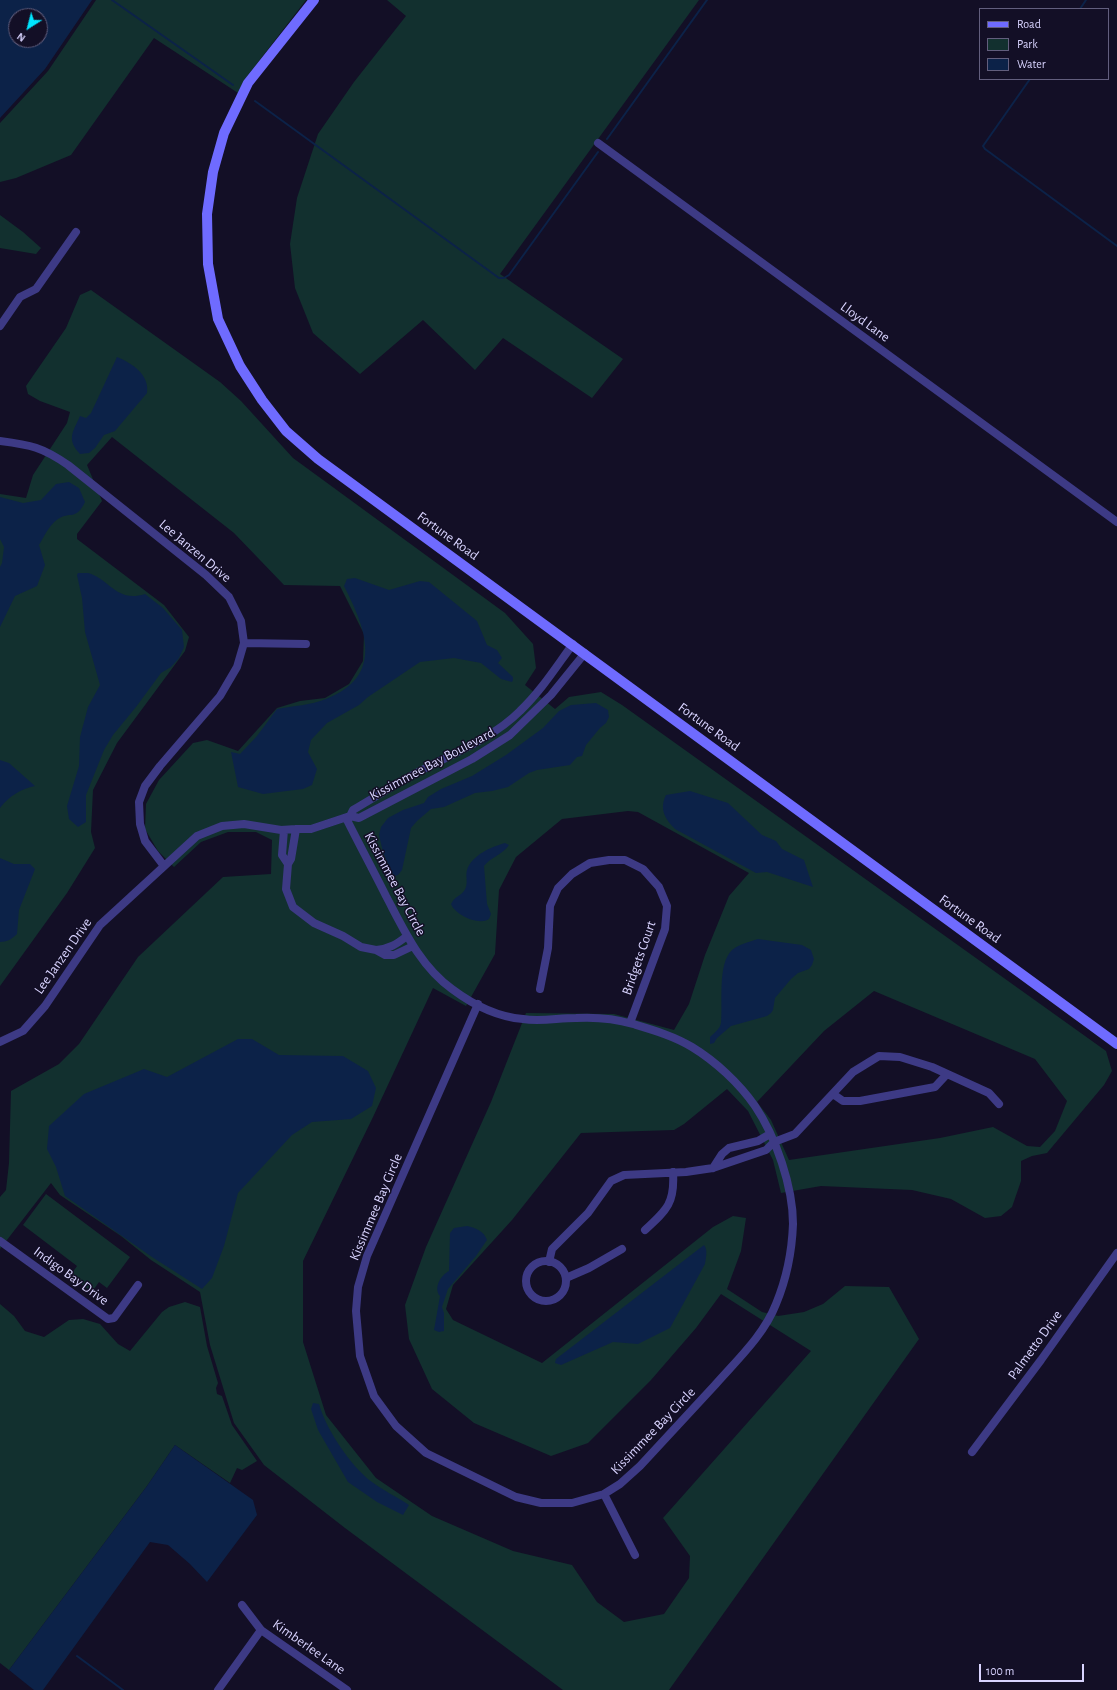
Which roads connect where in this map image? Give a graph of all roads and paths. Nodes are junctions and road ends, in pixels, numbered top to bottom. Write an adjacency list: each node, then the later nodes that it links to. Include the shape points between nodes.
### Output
1 (314, 0): 9 (street, Fortune Road, via 248,83 224,134 213,172 207,214 208,264 218,319 240,366 286,432 318,459)
2 (598, 143): 6 (street, Lloyd Lane)
3 (76, 232): 4 (street, via 36,289 20,297)
4 (0, 326)
5 (0, 440): 7 (street, Lee Janzen Drive, via 31,445 50,453 206,574 229,597 241,621)
6 (1117, 522)
7 (244, 643): 8 (street); 19 (street, Lee Janzen Drive, via 237,667 220,696 160,766 145,786 139,802 140,824 145,842)
8 (306, 644)
9 (573, 644): 10 (street, Fortune Road); 11 (street, Kissimmee Bay Boulevard)
10 (585, 653): 12 (street, Kissimmee Bay Boulevard); 27 (street, Fortune Road)
11 (543, 686): 12 (street); 13 (street, Kissimmee Bay Boulevard, via 505,724)
12 (553, 693): 14 (street, Kissimmee Bay Boulevard, via 510,735)
13 (444, 758): 14 (street); 15 (street, Kissimmee Bay Boulevard, via 353,810)
14 (451, 770): 15 (street, Kissimmee Bay Boulevard, via 358,818)
15 (348, 817): 16 (street, Lee Janzen Drive, via 311,829); 20 (street, Kissimmee Bay Circle)
16 (296, 829): 17 (street, Lee Janzen Drive); 18 (street)
17 (284, 830): 18 (street, via 282,855); 19 (street, Lee Janzen Drive, via 244,824 222,826 197,836)
18 (288, 864): 22 (street, via 286,889 293,907 314,923 361,947)
19 (164, 866): 26 (street, Lee Janzen Drive, via 100,925 45,1006 23,1031)
20 (407, 936): 21 (street, Kissimmee Bay Circle); 22 (street, via 392,947)
21 (413, 946): 22 (street, via 394,955 385,955); 24 (street, Kissimmee Bay Circle, via 428,967 452,989)
22 (376, 950)
23 (540, 989): 25 (street, Bridgets Court, via 548,948 550,906 558,888 572,874 590,863 625,860 643,869 659,887 667,906 665,929)
24 (478, 1004): 25 (street, Kissimmee Bay Circle, via 498,1014 523,1020 599,1018); 42 (street, Kissimmee Bay Circle, via 367,1256 358,1287 356,1311 360,1356 374,1396 396,1426 426,1453 516,1497 541,1503 572,1503)
25 (630, 1023): 31 (street, Kissimmee Bay Circle, via 691,1046 714,1062 755,1106)
26 (0, 1042)
27 (1117, 1044)
28 (947, 1074): 29 (street, via 935,1087 860,1101 843,1101); 29 (street, via 900,1057 879,1056 853,1072); 30 (street, via 989,1093)
29 (833, 1094): 31 (street, via 795,1134)
30 (999, 1104)
31 (772, 1138): 32 (street, via 766,1150); 32 (street, via 729,1148); 42 (street, Kissimmee Bay Circle, via 789,1192 793,1224 788,1263 776,1305 754,1342 640,1466)
32 (713, 1168): 33 (street)
33 (673, 1172): 34 (street, via 672,1199); 38 (street, via 624,1175 611,1181 588,1213 552,1249)
34 (645, 1230)
35 (0, 1241): 40 (street, Indigo Bay Drive, via 108,1319 114,1318)
36 (622, 1249): 39 (street)
37 (1117, 1253): 41 (street, Palmetto Drive)
38 (549, 1262): 39 (street, via 560,1267); 39 (street, via 536,1264 528,1274 527,1286 534,1297 547,1301 560,1297 564,1291)
39 (566, 1278)
40 (138, 1285)
41 (972, 1452)
42 (604, 1494): 43 (street)
43 (635, 1555)
44 (242, 1606): 45 (street, Kimberlee Lane)
45 (261, 1630): 46 (street); 47 (street, Kimberlee Lane)
46 (218, 1690)
47 (347, 1690)

